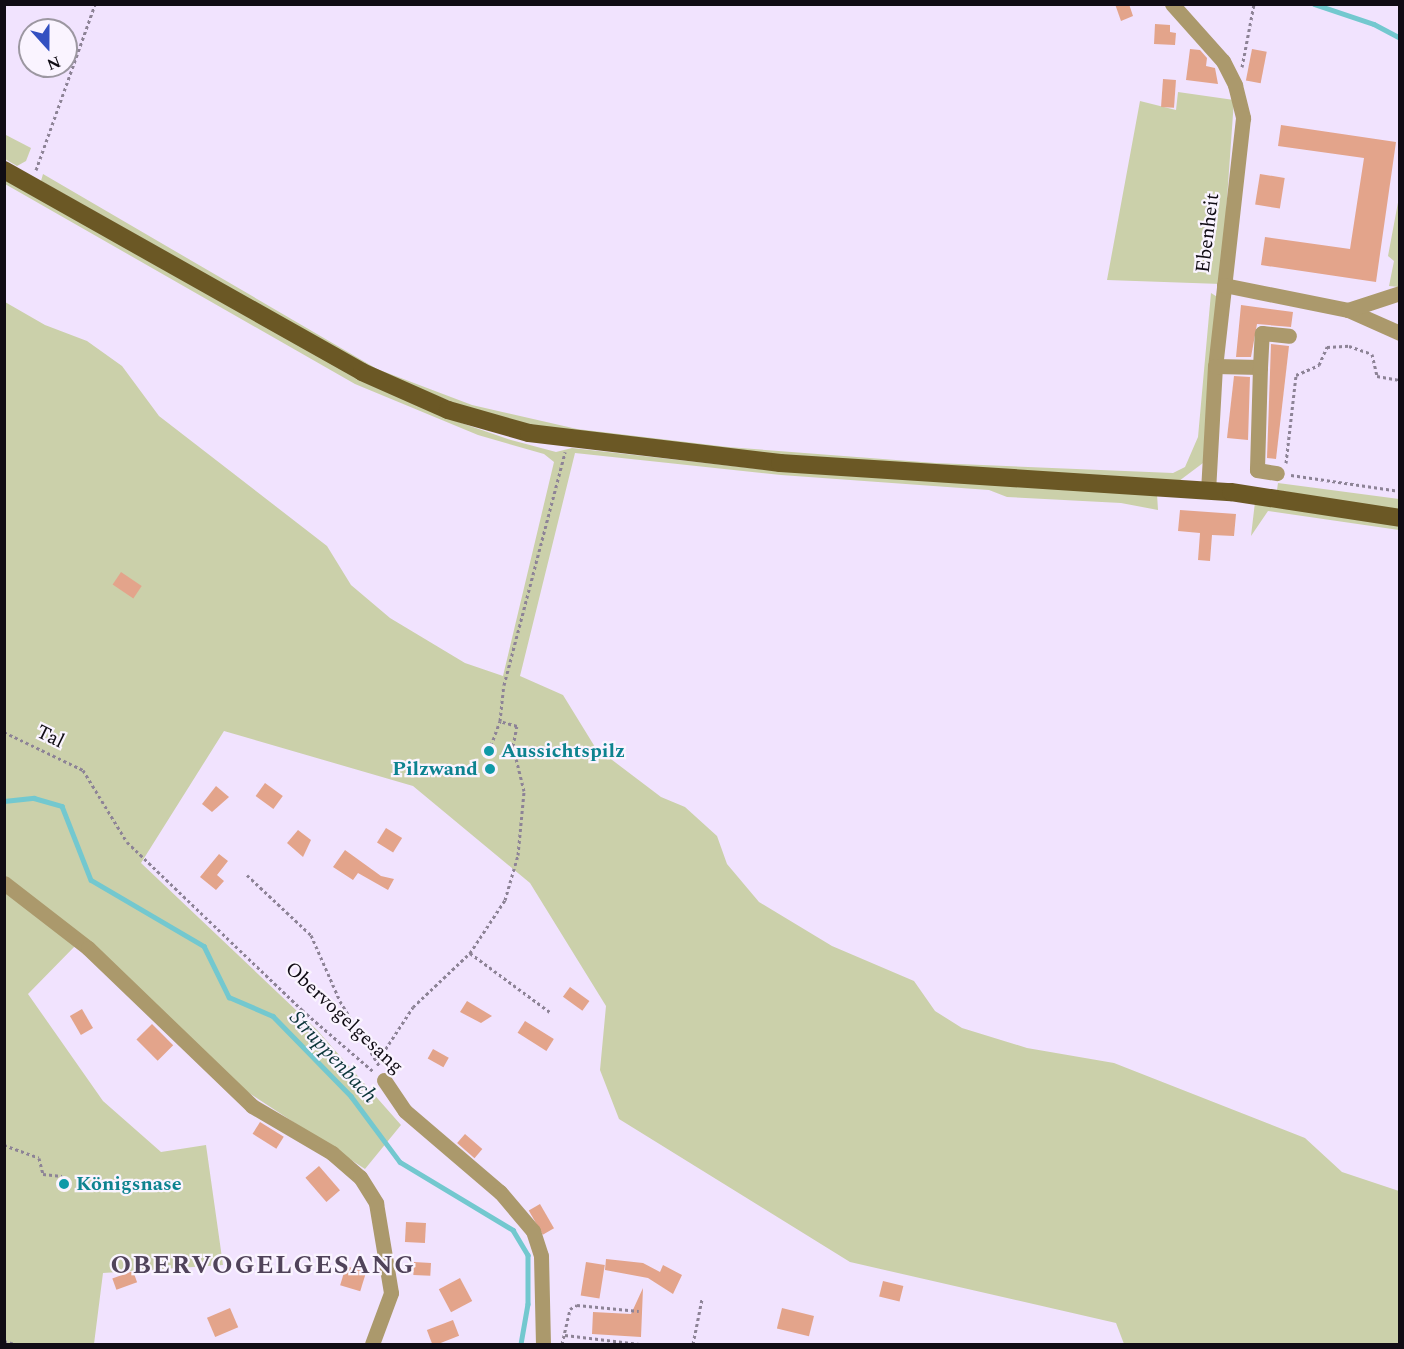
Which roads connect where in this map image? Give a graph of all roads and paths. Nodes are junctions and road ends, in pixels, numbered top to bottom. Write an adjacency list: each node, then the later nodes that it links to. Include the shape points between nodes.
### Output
1 (94, 4): 6 (path)
2 (1172, 4): 4 (street, Ebenheit, via 1223,61)
3 (1254, 4): 4 (path)
4 (1235, 85): 7 (street, Ebenheit, via 1242,118 1241,155)
5 (4, 170): 6 (main road)
6 (30, 185): 15 (main road, via 412,396 481,421)
7 (1224, 285): 9 (street); 12 (street, Ebenheit)
8 (1400, 293): 9 (street)
9 (1348, 310): 10 (street)
10 (1400, 333)
11 (1289, 336): 13 (street, via 1262,333)
12 (1215, 366): 13 (street); 17 (street, Ebenheit)
13 (1260, 367): 16 (street, via 1256,464 1257,470)
14 (1400, 380): 18 (path, via 1377,376 1372,354 1349,346 1327,347 1319,365 1296,375 1286,464 1288,475)
15 (569, 440): 17 (main road, via 780,463); 20 (path, via 516,635)
16 (1277, 472)
17 (1208, 491): 19 (main road)
18 (1400, 491)
19 (1400, 518)
20 (500, 721): 22 (path); 26 (path, via 517,726 513,746 524,790 518,855 505,900)
21 (4, 732): 23 (path, Tal)
22 (489, 751)
23 (83, 770): 28 (path, Obervogelgesang, via 127,842 172,889)
24 (247, 876): 26 (path, via 311,935 349,1016 379,1059 414,1007)
25 (4, 883): 36 (street, via 88,948 252,1106 332,1153 360,1177 379,1211 391,1293)
26 (470, 953): 27 (path)
27 (551, 1013)
28 (384, 1080): 37 (street, Obervogelgesang, via 405,1111 501,1192 533,1230 541,1256)
29 (4, 1145): 30 (path, via 39,1158 43,1174 62,1176)
30 (64, 1184)
31 (702, 1299): 41 (path)
32 (639, 1311): 33 (path, via 577,1305 570,1309)
33 (565, 1335): 38 (path); 39 (path)
34 (4, 1341): 35 (path)
35 (15, 1344)
36 (372, 1344)
37 (543, 1344)
38 (562, 1344)
39 (639, 1344)
40 (656, 1344): 41 (path)
41 (691, 1344)

